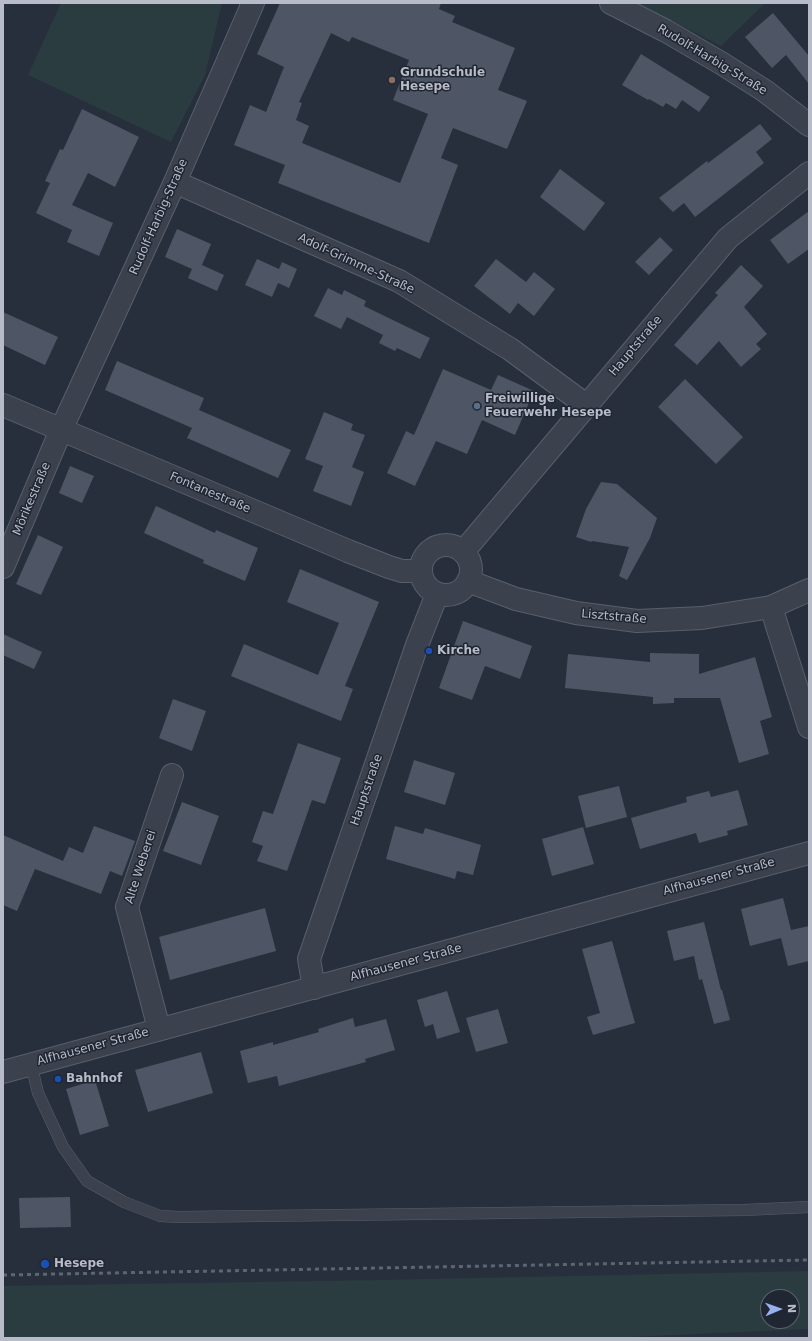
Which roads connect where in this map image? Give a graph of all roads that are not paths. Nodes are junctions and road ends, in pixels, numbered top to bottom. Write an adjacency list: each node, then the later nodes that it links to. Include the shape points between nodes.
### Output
1 (253, 3): 5 (street, Rudolf-Harbig-Straße)
2 (611, 3): 3 (street, Rudolf-Harbig-Straße, via 666,31 727,67 765,91)
3 (809, 125)
4 (809, 173): 7 (street, Hauptstraße, via 728,238)
5 (176, 182): 7 (street, Adolf-Grimme-Straße, via 399,282 510,349); 8 (street, Rudolf-Harbig-Straße)
6 (3, 405): 8 (street, Fontanestraße)
7 (586, 405): 9 (street, Hauptstraße)
8 (62, 430): 10 (street, Mörikestraße); 11 (street, Fontanestraße, via 348,551 402,571)
9 (463, 552): 11 (street, via 450,546 433,548 422,561); 12 (street, via 471,568)
10 (3, 567)
11 (421, 571): 14 (street, via 425,586)
12 (468, 581): 14 (street, via 462,590 455,594); 15 (street, Lisztstraße, via 516,599 576,613 638,621 702,618)
13 (809, 590): 15 (street, Lisztstraße)
14 (437, 594): 19 (street, Hauptstraße, via 309,959)
15 (771, 606): 16 (street)
16 (809, 727)
17 (172, 775): 20 (street, Alte Weberei, via 127,907)
18 (809, 853): 19 (street, Alfhausener Straße)
19 (314, 988): 20 (street, Alfhausener Straße)
20 (159, 1029): 21 (street, Alfhausener Straße)
21 (31, 1064): 22 (street, Alfhausener Straße); 23 (lane, via 38,1093 62,1147 87,1181 124,1202 160,1216 744,1210)
22 (3, 1072)
23 (809, 1207)

